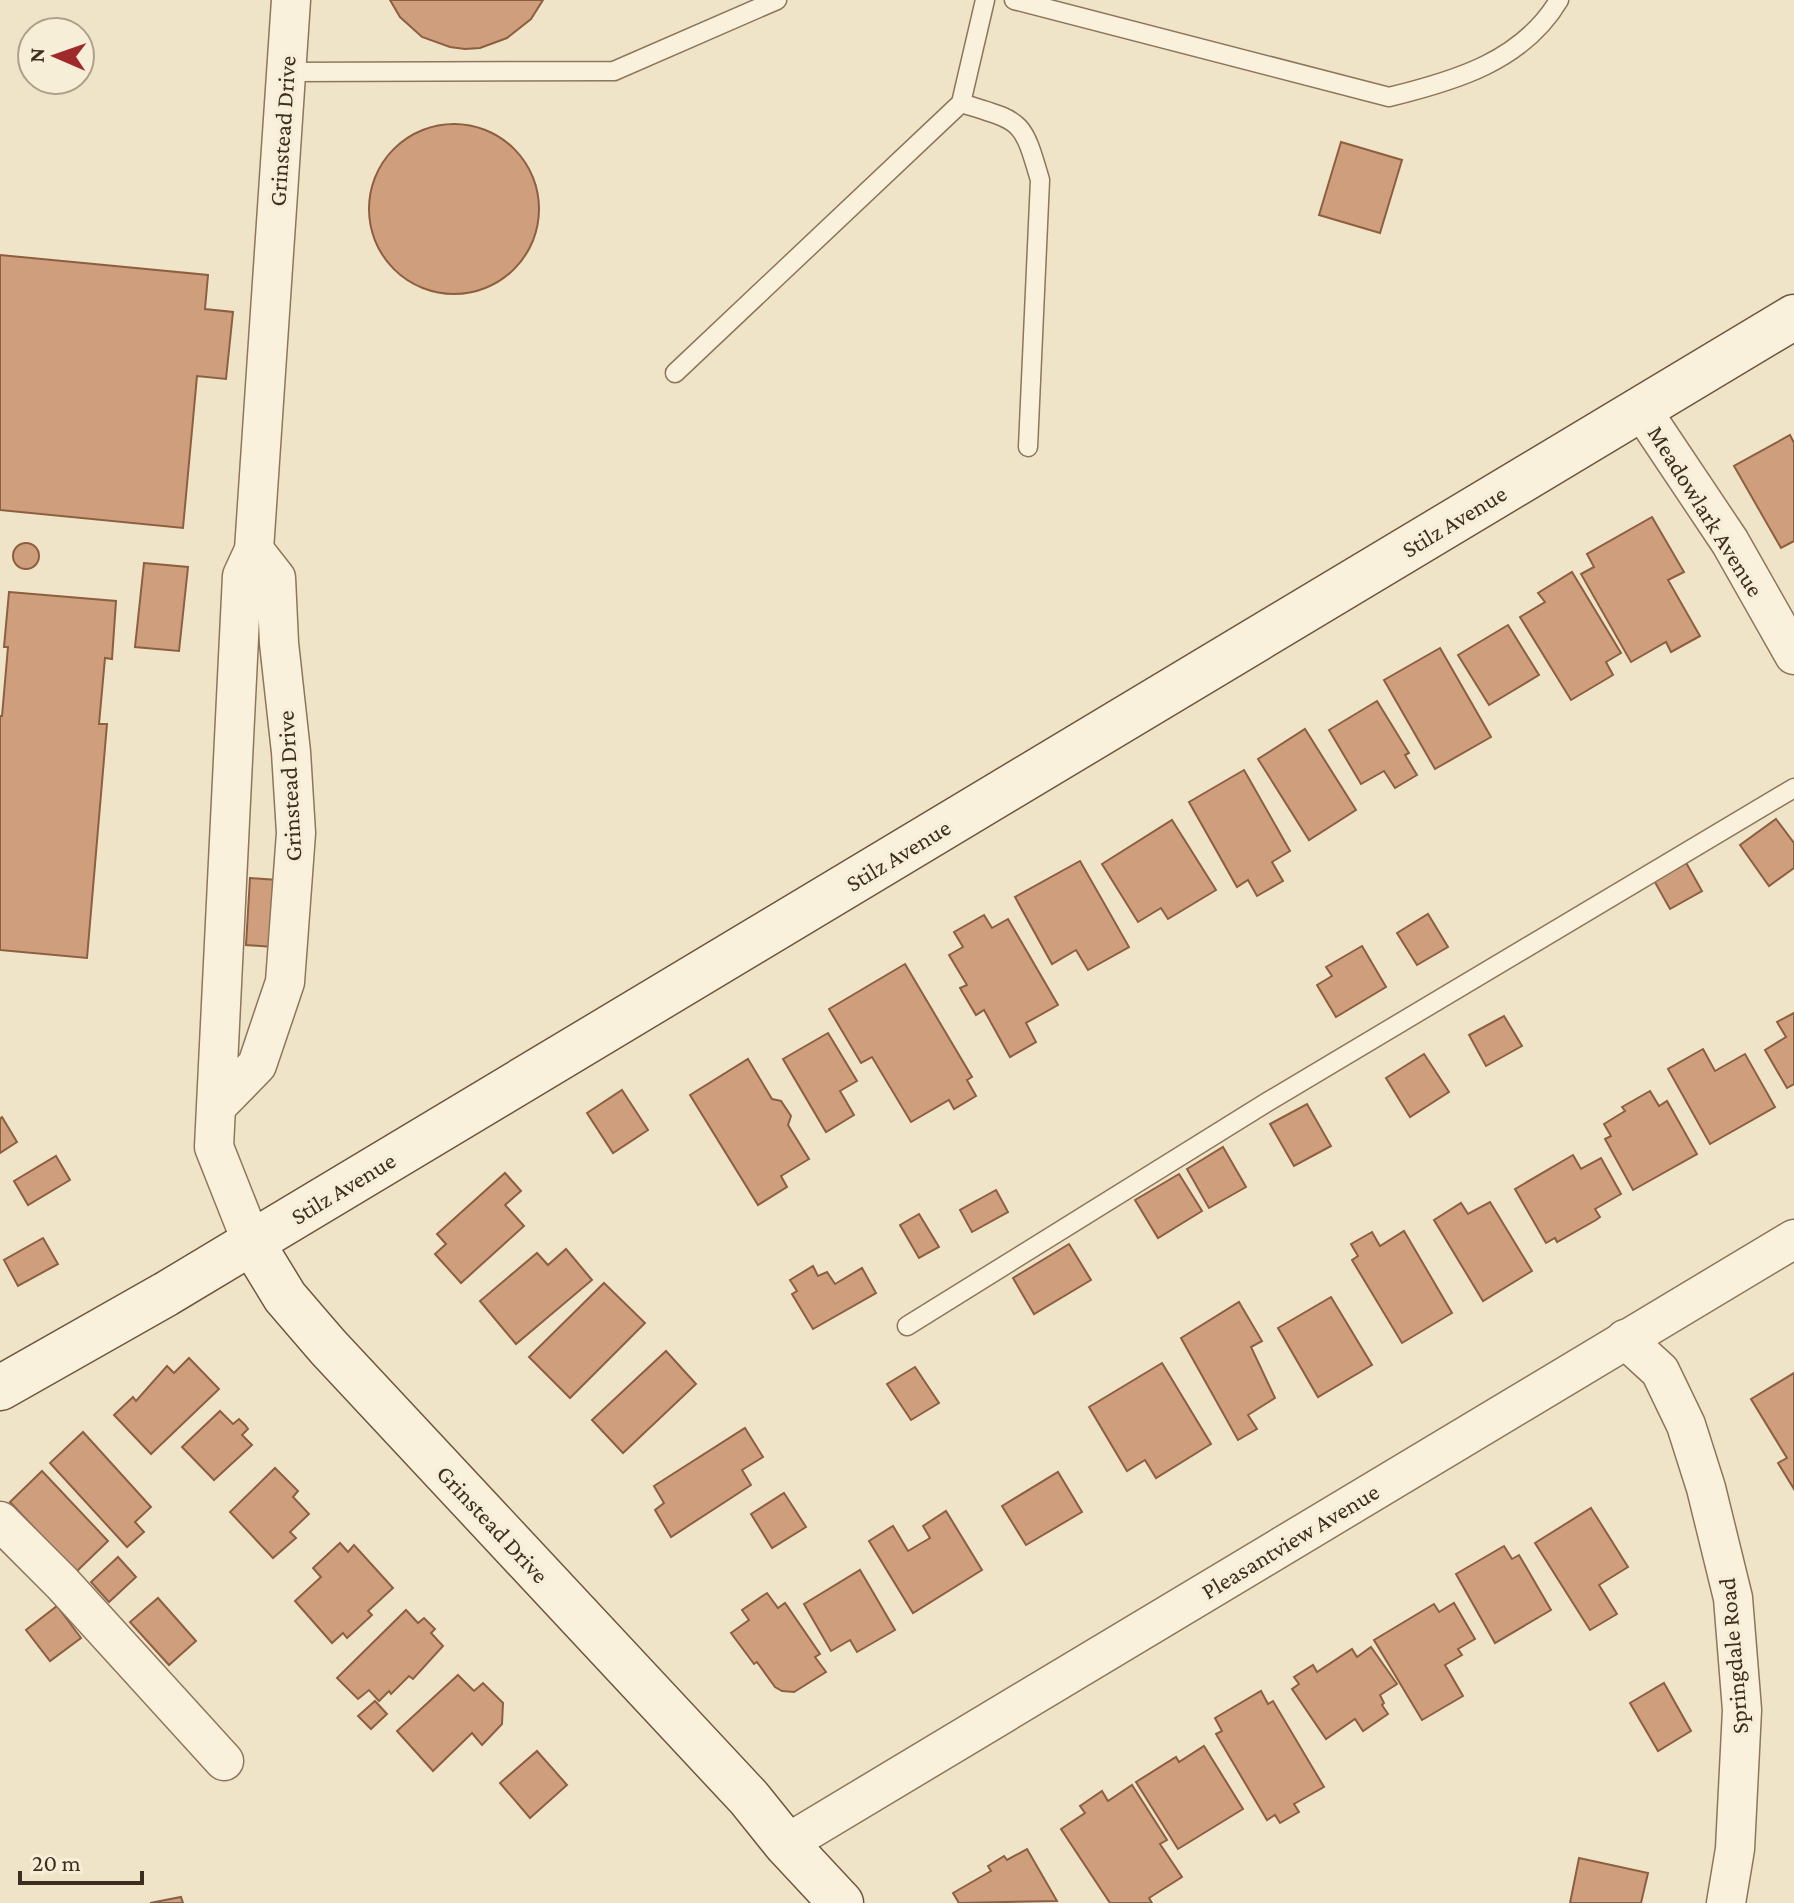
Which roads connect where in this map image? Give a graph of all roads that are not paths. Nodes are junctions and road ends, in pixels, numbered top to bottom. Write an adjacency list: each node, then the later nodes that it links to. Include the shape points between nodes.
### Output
1 (291, 0): 6 (street, Grinstead Drive)
2 (777, 0): 6 (lane, via 614,71)
3 (985, 0): 7 (lane)
4 (1014, 0): 5 (lane, via 1389,97 1442,84 1498,60 1546,21)
5 (1559, 0)
6 (286, 72): 12 (street, Grinstead Drive)
7 (961, 103): 9 (lane); 11 (lane, via 1013,119 1028,139 1040,180)
8 (1794, 317): 10 (street, Stilz Avenue)
9 (675, 373)
10 (1641, 409): 13 (street, Meadowlark Avenue, via 1730,542); 17 (street, Stilz Avenue)
11 (1028, 447)
12 (254, 550): 15 (street, Grinstead Drive, via 242,576 239,620); 15 (street, Grinstead Drive, via 276,578 296,833 285,982 257,1065)
13 (1794, 655)
14 (1794, 788): 18 (lane, via 1269,1101)
15 (217, 1106): 17 (street, Grinstead Drive, via 214,1147)
16 (1794, 1239): 19 (street, Pleasantview Avenue)
17 (252, 1243): 20 (street, Stilz Avenue); 23 (street, Grinstead Drive, via 285,1297 328,1347)
18 (907, 1326)
19 (1625, 1339): 23 (street, Pleasantview Avenue); 25 (street, Springdale Road, via 1660,1371 1686,1425 1733,1598 1742,1710 1735,1849)
20 (0, 1388)
21 (0, 1521): 22 (street)
22 (224, 1761)
23 (786, 1844): 24 (street, Grinstead Drive)
24 (841, 1903)
25 (1726, 1903)

